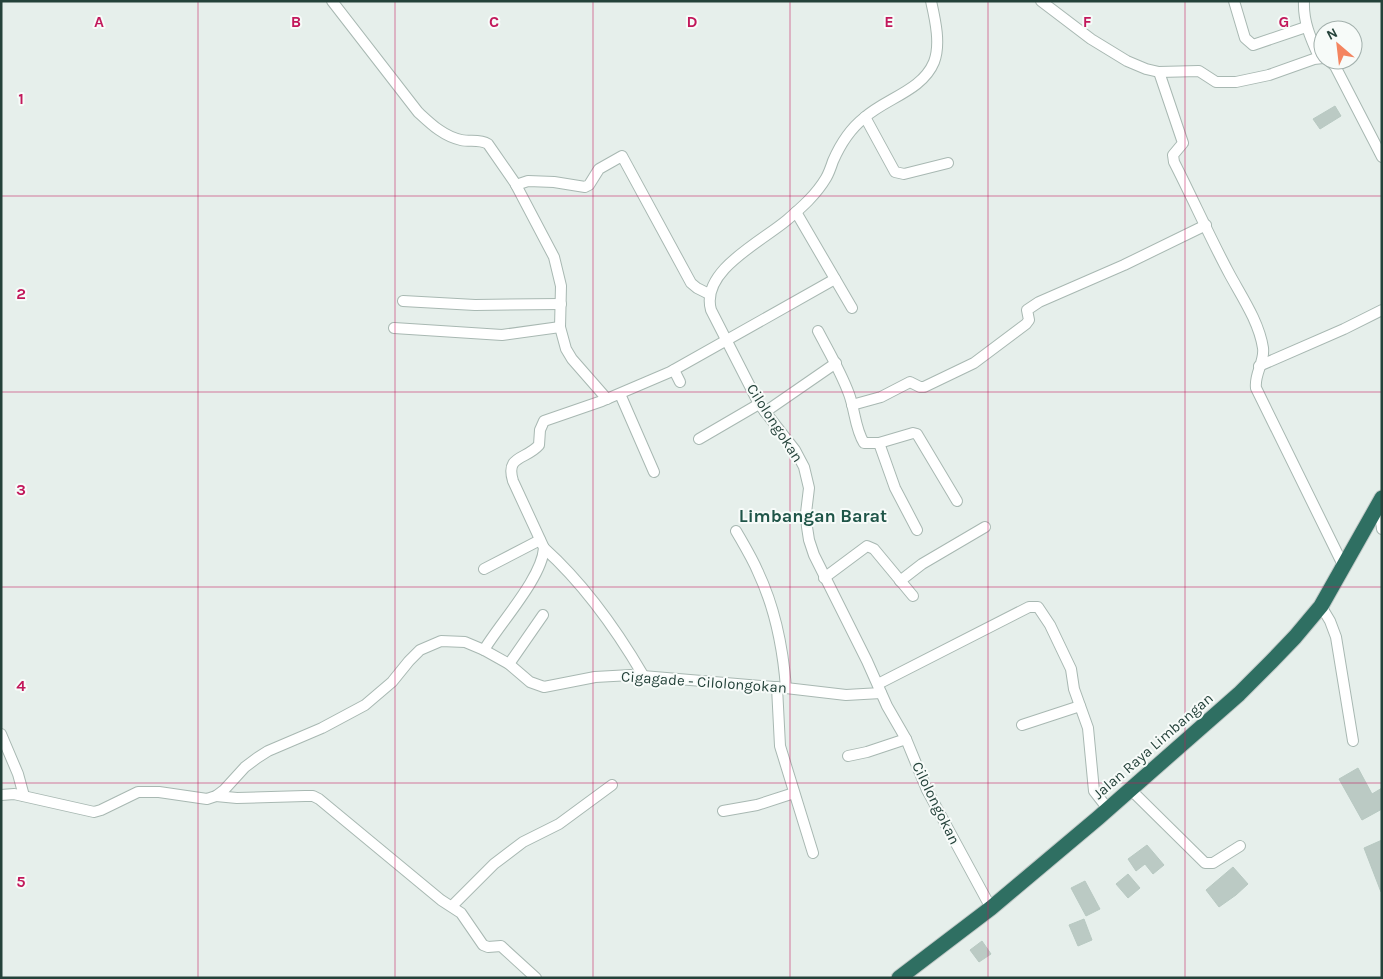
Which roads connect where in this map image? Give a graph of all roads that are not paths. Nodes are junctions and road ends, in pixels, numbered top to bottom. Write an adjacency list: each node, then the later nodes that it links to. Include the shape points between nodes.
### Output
1 (332, 1): 14 (street, via 418,112 441,132 454,138 488,144)
2 (932, 1): 11 (street, via 937,52 930,70 919,83)
3 (1041, 1): 10 (street, via 1091,39 1127,61)
4 (1234, 1): 6 (street, via 1245,38 1253,45)
5 (1304, 1): 6 (street)
6 (1306, 27): 7 (street)
7 (1313, 40)
8 (1313, 62): 10 (street, via 1236,82 1216,82 1199,71)
9 (1337, 70): 12 (street)
10 (1159, 72): 16 (street, via 1183,144 1173,158)
11 (864, 117): 13 (street, via 895,172 904,174); 15 (street, via 844,140 822,185)
12 (1382, 157)
13 (948, 163)
14 (516, 184): 18 (street, via 554,182 585,187 599,169 622,156 691,283); 20 (street, via 554,257 561,286)
15 (796, 212): 17 (street); 18 (street, via 728,266)
16 (1206, 225): 28 (street, via 1256,325 1263,347); 33 (street, via 1039,302 1027,310 1026,324 969,366 924,387 910,382 881,397)
17 (835, 279): 21 (street); 26 (street)
18 (709, 294): 26 (street, Cilolongokan, via 711,310)
19 (403, 300): 20 (street, via 475,305)
20 (561, 304): 23 (street)
21 (852, 308)
22 (1382, 310): 28 (street)
23 (560, 327): 24 (street, via 502,335); 32 (street, via 572,359)
24 (394, 328)
25 (818, 331): 27 (street)
26 (726, 341): 29 (street); 34 (street, Cilolongokan)
27 (836, 363): 33 (street); 34 (street)
28 (1259, 366): 45 (street, via 1255,383 1260,398)
29 (674, 370): 30 (street); 31 (street)
30 (680, 382)
31 (620, 394): 32 (street); 37 (street)
32 (606, 399): 44 (street, via 544,421 537,448 512,464 513,481)
33 (852, 405): 36 (street, via 864,443)
34 (762, 408): 35 (street); 47 (street, Cilolongokan, via 795,450 804,467 809,488 806,513 808,540)
35 (698, 439)
36 (879, 443): 39 (street, via 917,434); 42 (street, via 895,488)
37 (654, 472)
38 (1381, 500): 41 (street); 45 (highway, Jalan Raya Limbangan)
39 (957, 501)
40 (985, 527): 48 (street)
41 (1382, 529)
42 (917, 530)
43 (736, 531): 55 (street, via 759,573 773,613 784,660)
44 (542, 544): 46 (street); 52 (street, via 544,556 530,582); 54 (street, via 599,608)
45 (1344, 567): 50 (highway, Jalan Raya Limbangan)
46 (484, 569)
47 (824, 578): 48 (street, via 867,546 874,549); 56 (street, Cilolongokan)
48 (900, 581): 49 (street)
49 (913, 596)
50 (1321, 606): 61 (street, via 1336,638); 64 (highway, Jalan Raya Limbangan, via 1290,644 1239,694)
51 (543, 614): 53 (street)
52 (484, 650): 53 (street, Cigagade - Cilolongokan); 68 (street, Cigagade - Cilolongokan, via 450,640 420,650 392,682 365,705 268,751 245,767)
53 (509, 664): 54 (street, Cigagade - Cilolongokan, via 530,682 544,687 594,676)
54 (643, 675): 55 (street, Cigagade - Cilolongokan)
55 (782, 687): 56 (street, Cigagade - Cilolongokan, via 846,695); 65 (street, via 780,746)
56 (879, 689): 57 (street, via 1034,606 1041,610 1066,658); 60 (street, Cilolongokan)
57 (1080, 706): 58 (street); 69 (street, via 1088,728 1094,791)
58 (1022, 725)
59 (1, 734): 67 (street)
60 (906, 739): 62 (street); 74 (street, Cilolongokan, via 926,790)
61 (1353, 741)
62 (848, 756)
63 (612, 784): 73 (street, via 559,824 524,842 494,864)
64 (1130, 789): 69 (highway, Jalan Raya Limbangan); 71 (street, via 1205,863 1212,863)
65 (794, 793): 70 (street, via 757,805); 72 (street)
66 (1, 795): 67 (street)
67 (24, 796): 68 (street, via 94,812 138,792 197,799)
68 (216, 796): 73 (street, via 313,796 320,799)
69 (1108, 809): 74 (highway, Jalan Raya Limbangan)
70 (723, 811)
71 (1240, 846)
72 (813, 853)
73 (452, 906): 75 (street, via 483,944 501,946)
74 (990, 908): 76 (highway, Jalan Raya Limbangan)
75 (536, 978)
76 (899, 978)

